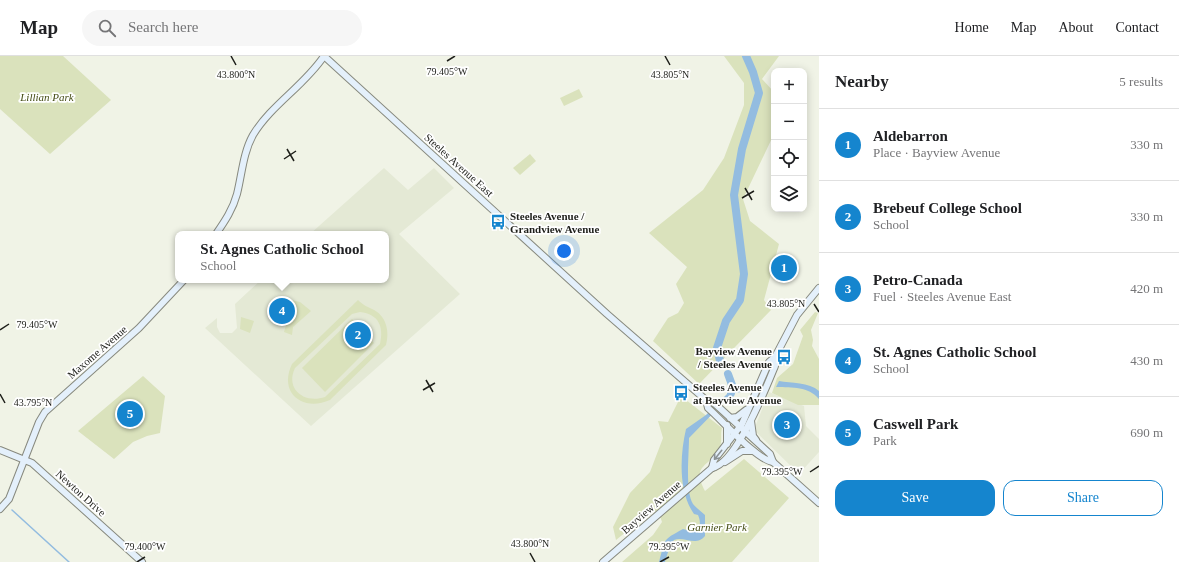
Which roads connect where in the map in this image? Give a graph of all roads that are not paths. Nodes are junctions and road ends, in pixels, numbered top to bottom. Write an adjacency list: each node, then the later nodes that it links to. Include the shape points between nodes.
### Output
1 (324, 56): 2 (main road, via 254,135 245,152 232,209); 6 (main road, Steeles Avenue East)
2 (218, 231)
3 (181, 283): 17 (main road, Maxome Avenue, via 139,328 44,412)
4 (819, 288): 5 (main road, Bayview Avenue, via 797,315)
5 (775, 357): 7 (main road, Bayview Avenue, via 769,362); 9 (main road, Bayview Avenue, via 775,366)
6 (706, 400): 8 (main road, Steeles Avenue East, via 713,402); 10 (main road, Steeles Avenue East, via 708,408)
7 (750, 406): 8 (main road, via 741,415); 11 (main road, Bayview Avenue)
8 (729, 417): 11 (main road, Steeles Avenue East)
9 (751, 420): 11 (main road, Bayview Avenue); 14 (main road, via 753,436)
10 (726, 424): 11 (main road, Steeles Avenue East); 13 (main road)
11 (740, 431): 12 (main road, Steeles Avenue East); 13 (main road, Bayview Avenue); 14 (main road, Steeles Avenue East)
12 (740, 439): 16 (main road, Steeles Avenue East); 19 (main road)
13 (727, 444): 20 (main road, Bayview Avenue, one-way to 20, via 714,460)
14 (759, 445): 18 (main road, Steeles Avenue East, via 770,454)
15 (0, 450): 17 (main road, Newton Drive)
16 (755, 452): 18 (main road, Steeles Avenue East, via 765,461); 19 (main road, Bayview Avenue, via 742,451)
17 (24, 461): 22 (main road, Maxome Avenue, via 9,499); 23 (main road, Newton Drive, via 32,463)
18 (773, 462): 21 (main road, Steeles Avenue East)
19 (721, 465): 20 (main road, Bayview Avenue)
20 (712, 468): 24 (main road, Bayview Avenue)
21 (819, 503)
22 (0, 509)
23 (142, 562)
24 (603, 562)

